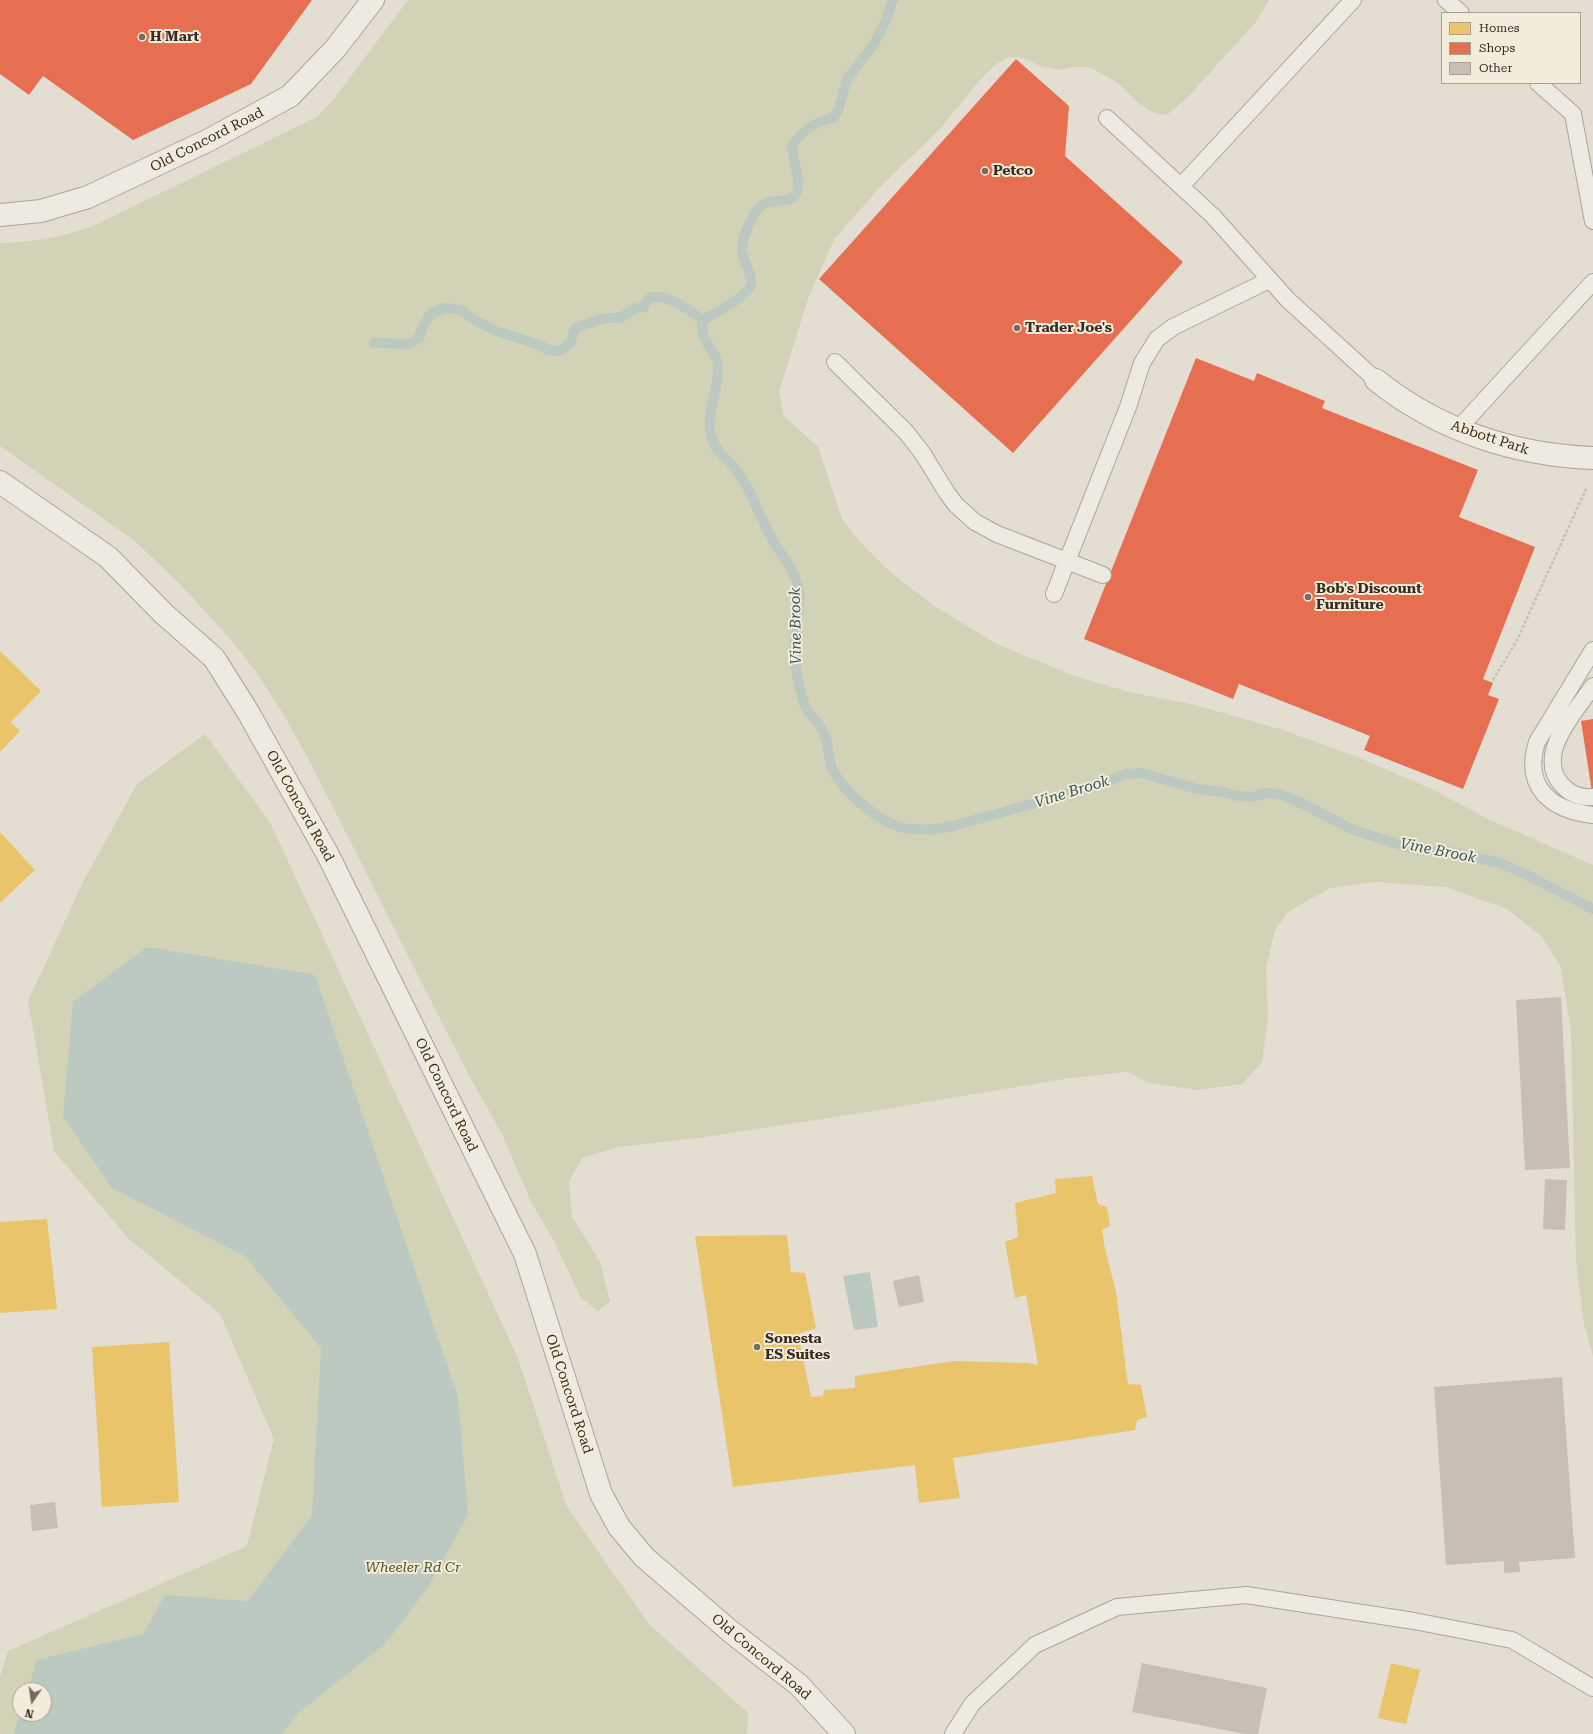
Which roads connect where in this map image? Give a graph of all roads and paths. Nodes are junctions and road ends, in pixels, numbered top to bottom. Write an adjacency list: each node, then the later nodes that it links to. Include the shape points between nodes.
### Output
1 (373, 0): 8 (street, Old Concord Road, via 335,48 290,96 209,140 88,197 41,211)
2 (1353, 0): 7 (lane)
3 (1446, 0): 4 (lane)
4 (1460, 12)
5 (1539, 84): 9 (lane, via 1573,114)
6 (1108, 118): 7 (lane)
7 (1181, 186): 10 (lane, via 1213,216)
8 (0, 214)
9 (1593, 221)
10 (1269, 280): 13 (lane); 18 (lane, via 1173,327 1151,346 1142,363)
11 (1593, 282): 14 (lane)
12 (835, 362): 18 (lane, via 915,442 947,493 966,515 997,534)
13 (1376, 380): 14 (street, Abbott Park, via 1408,404)
14 (1458, 429): 15 (street, Abbott Park, via 1513,448 1555,456)
15 (1593, 458)
16 (0, 482): 27 (street, Old Concord Road, via 108,557 164,614 214,658 252,718 328,856 525,1254 601,1494 619,1527 644,1557 730,1631 799,1685)
17 (1588, 485): 22 (path, via 1516,642)
18 (1068, 561): 19 (lane); 20 (lane)
19 (1103, 575)
20 (1054, 594)
21 (1593, 650): 25 (lane, via 1537,742 1533,754 1533,767 1541,791 1549,800 1570,810)
22 (1493, 680)
23 (1593, 686): 24 (lane, via 1560,735 1553,753 1555,774 1559,782 1575,794)
24 (1593, 797)
25 (1593, 815)
26 (1593, 1688): 28 (lane, via 1512,1640 1414,1621 1246,1595 1117,1607 1035,1645 972,1704)
27 (844, 1734)
28 (953, 1734)

